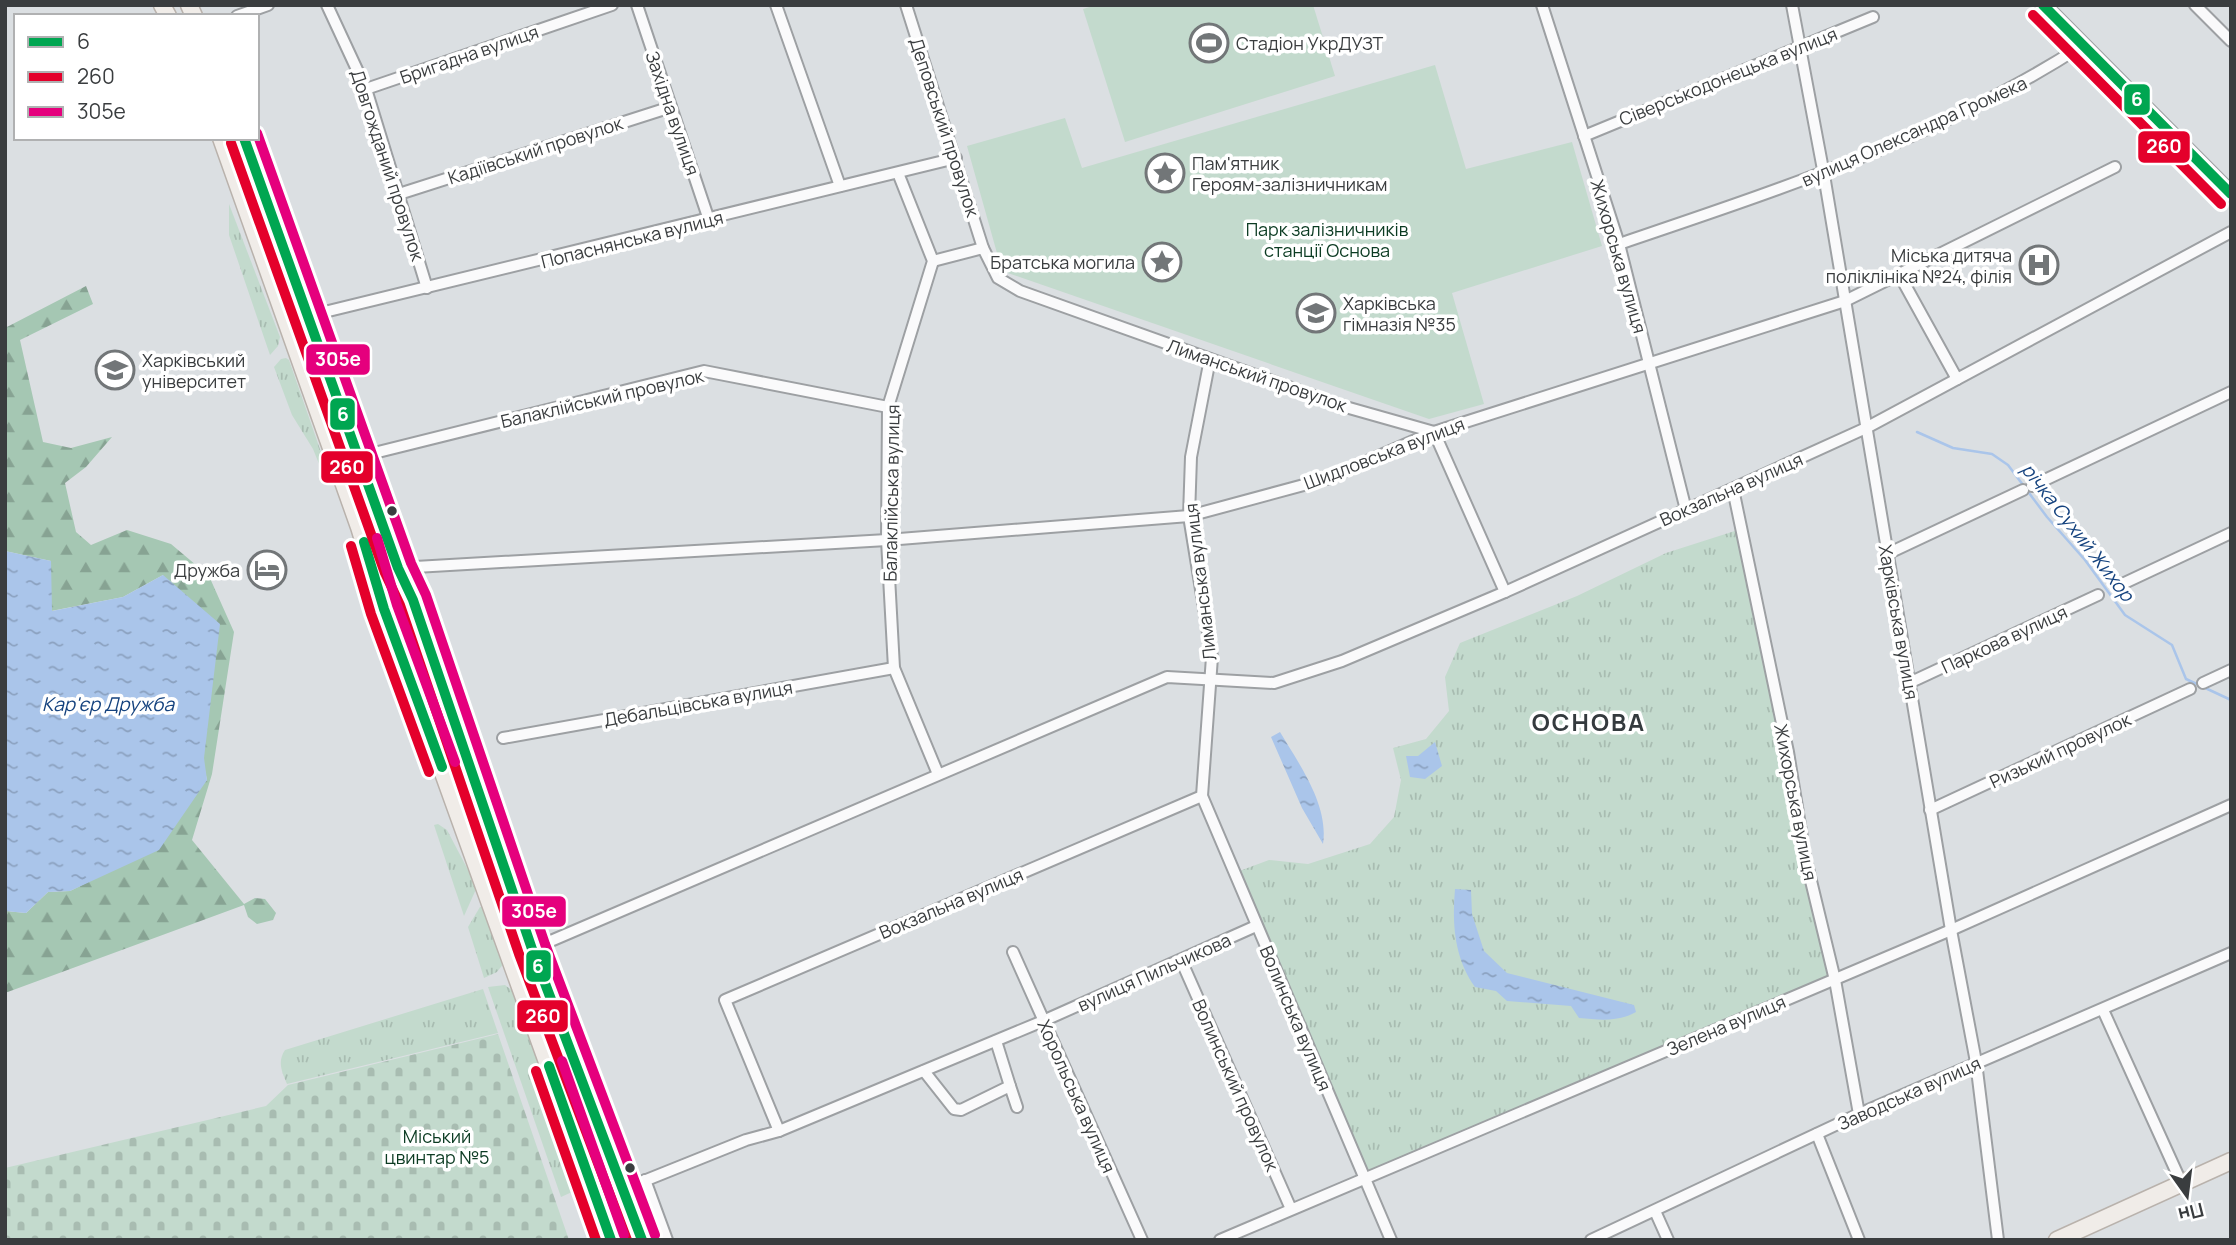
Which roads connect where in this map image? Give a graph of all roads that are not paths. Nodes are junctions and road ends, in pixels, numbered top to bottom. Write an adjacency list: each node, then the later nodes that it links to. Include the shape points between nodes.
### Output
1 (268, 5): 12 (street)
2 (327, 5): 17 (street, Довгожданий провулок)
3 (612, 5): 17 (street, Бригадна вулиця)
4 (637, 5): 18 (street, Західна вулиця)
5 (776, 5): 26 (street)
6 (906, 5): 22 (street, Деповський провулок)
7 (1556, 5): 11 (street)
8 (1792, 5): 16 (street, Харківська вулиця)
9 (2043, 5): 15 (main road)
10 (2195, 5): 14 (street)
11 (1543, 7): 19 (street, Жихорська вулиця)
12 (243, 14)
13 (1873, 17): 16 (street, Сіверськодонецька вулиця)
14 (2231, 41)
15 (2083, 45): 25 (street, вулиця Олександра Громека, via 2032,78); 28 (main road)
16 (1800, 47): 19 (street, Сіверськодонецька вулиця); 25 (street, Харківська вулиця)
17 (366, 89): 27 (street, Довгожданий провулок)
18 (671, 107): 27 (street, Кадіївський провулок); 29 (street, Західна вулиця)
19 (1584, 136): 31 (street, Жихорська вулиця)
20 (222, 140): 57 (main road)
21 (245, 140): 37 (main road)
22 (956, 158): 24 (street, Попаснянська вулиця); 32 (street, Деповський провулок)
23 (2115, 167): 34 (street, Шидловська вулиця)
24 (898, 173): 26 (street, Попаснянська вулиця); 33 (street)
25 (1824, 175): 31 (street, вулиця Олександра Громека); 36 (street, Харківська вулиця)
26 (840, 186): 29 (street, Попаснянська вулиця)
27 (399, 194): 35 (street, Довгожданий провулок)
28 (2231, 194)
29 (709, 220): 35 (street, Попаснянська вулиця)
30 (2231, 232): 40 (street, Вокзальна вулиця)
31 (1619, 244): 39 (street, Жихорська вулиця)
32 (983, 248): 33 (street); 38 (street, Лиманський провулок, via 998,278 1008,285)
33 (933, 261): 42 (street, Балаклійська вулиця)
34 (1899, 274): 36 (street, Шидловська вулиця); 40 (street)
35 (427, 289): 37 (street, Попаснянська вулиця)
36 (1845, 301): 39 (street, Шидловська вулиця); 43 (street, Харківська вулиця)
37 (308, 316): 45 (main road)
38 (1210, 359): 44 (street, Лиманський провулок, via 1342,406); 48 (street, Лиманська вулиця, via 1191,457)
39 (1648, 362): 44 (street, Шидловська вулиця); 47 (street, Жихорська вулиця)
40 (1957, 379): 43 (street, Вокзальна вулиця)
41 (2231, 392): 51 (street)
42 (888, 407): 45 (street, Балаклійський провулок, via 704,371); 50 (street, Балаклійська вулиця)
43 (1866, 428): 46 (street, Вокзальна вулиця); 51 (street, Харківська вулиця)
44 (1434, 432): 48 (street, Шидловська вулиця, via 1326,479); 54 (street)
45 (358, 457): 52 (main road)
46 (1733, 489): 47 (street, Вокзальна вулиця); 76 (street, Жихорська вулиця, via 1805,856)
47 (1686, 510): 54 (street, Вокзальна вулиця)
48 (1189, 516): 50 (street, Шидловська вулиця); 60 (street, Лиманська вулиця, via 1212,657)
49 (2231, 533): 53 (street)
50 (887, 540): 52 (street, Шидловська вулиця); 58 (street, Балаклійська вулиця)
51 (1887, 554): 61 (street, Харківська вулиця)
52 (398, 568): 56 (main road)
53 (2118, 586)
54 (1505, 592): 60 (street, Вокзальна вулиця, via 1342,661 1274,683)
55 (2098, 595): 61 (street, Паркова вулиця)
56 (413, 600): 57 (main road); 71 (main road)
57 (384, 609): 94 (main road)
58 (894, 668): 64 (street, Дебальцівська вулиця); 65 (street, Балаклійська вулиця)
59 (2231, 670): 62 (street)
60 (1209, 681): 65 (street, Вокзальна вулиця, via 1167,677); 66 (street)
61 (1909, 683): 68 (street, Харківська вулиця)
62 (2203, 683)
63 (2190, 689): 68 (street, Ризький провулок)
64 (503, 738)
65 (938, 775): 71 (street, Вокзальна вулиця)
66 (1202, 796): 69 (street, Волинська вулиця); 85 (street, Вокзальна вулиця, via 725,1000)
67 (2231, 806): 70 (street, Зелена вулиця)
68 (1930, 810): 70 (street, Харківська вулиця)
69 (1256, 926): 74 (street, вулиця Пильчикова); 88 (street, Волинська вулиця)
70 (1951, 930): 76 (street, Зелена вулиця); 80 (street, Харківська вулиця)
71 (532, 949): 91 (main road)
72 (1013, 952): 78 (street, Хорольська вулиця)
73 (2228, 954): 75 (street); 77 (street, Заводська вулиця)
74 (1181, 960): 78 (street, вулиця Пильчикова); 92 (street, Волинський провулок)
75 (2231, 966)
76 (1835, 979): 84 (street, Жихорська вулиця); 88 (street, Зелена вулиця)
77 (2103, 1010): 80 (street, Заводська вулиця); 90 (street)
78 (1043, 1021): 79 (street, вулиця Пильчикова); 97 (street, Хорольська вулиця)
79 (996, 1041): 81 (street, вулиця Пильчикова); 82 (street)
80 (1976, 1062): 84 (street, Заводська вулиця); 103 (street, Харківська вулиця)
81 (923, 1071): 82 (street, via 954,1108 961,1110); 85 (street, вулиця Пильчикова)
82 (1010, 1086): 83 (street)
83 (1017, 1107)
84 (1859, 1115): 86 (street, Заводська вулиця)
85 (779, 1131): 89 (street, вулиця Пильчикова)
86 (1817, 1135): 93 (street, Заводська вулиця); 102 (street)
87 (2231, 1161): 90 (main road)
88 (1364, 1177): 92 (street, Зелена вулиця); 99 (street, Волинська вулиця)
89 (645, 1180): 91 (street, вулиця Пильчикова); 96 (street)
90 (2181, 1182): 104 (main road)
91 (624, 1189): 95 (main road)
92 (1291, 1209): 98 (street, Зелена вулиця)
93 (1656, 1211): 100 (street, Заводська вулиця); 101 (street)
94 (611, 1240)
95 (642, 1240)
96 (667, 1240)
97 (1142, 1240)
98 (1220, 1240)
99 (1391, 1240)
100 (1591, 1240)
101 (1668, 1240)
102 (1859, 1240)
103 (1998, 1240)
104 (2057, 1240)

